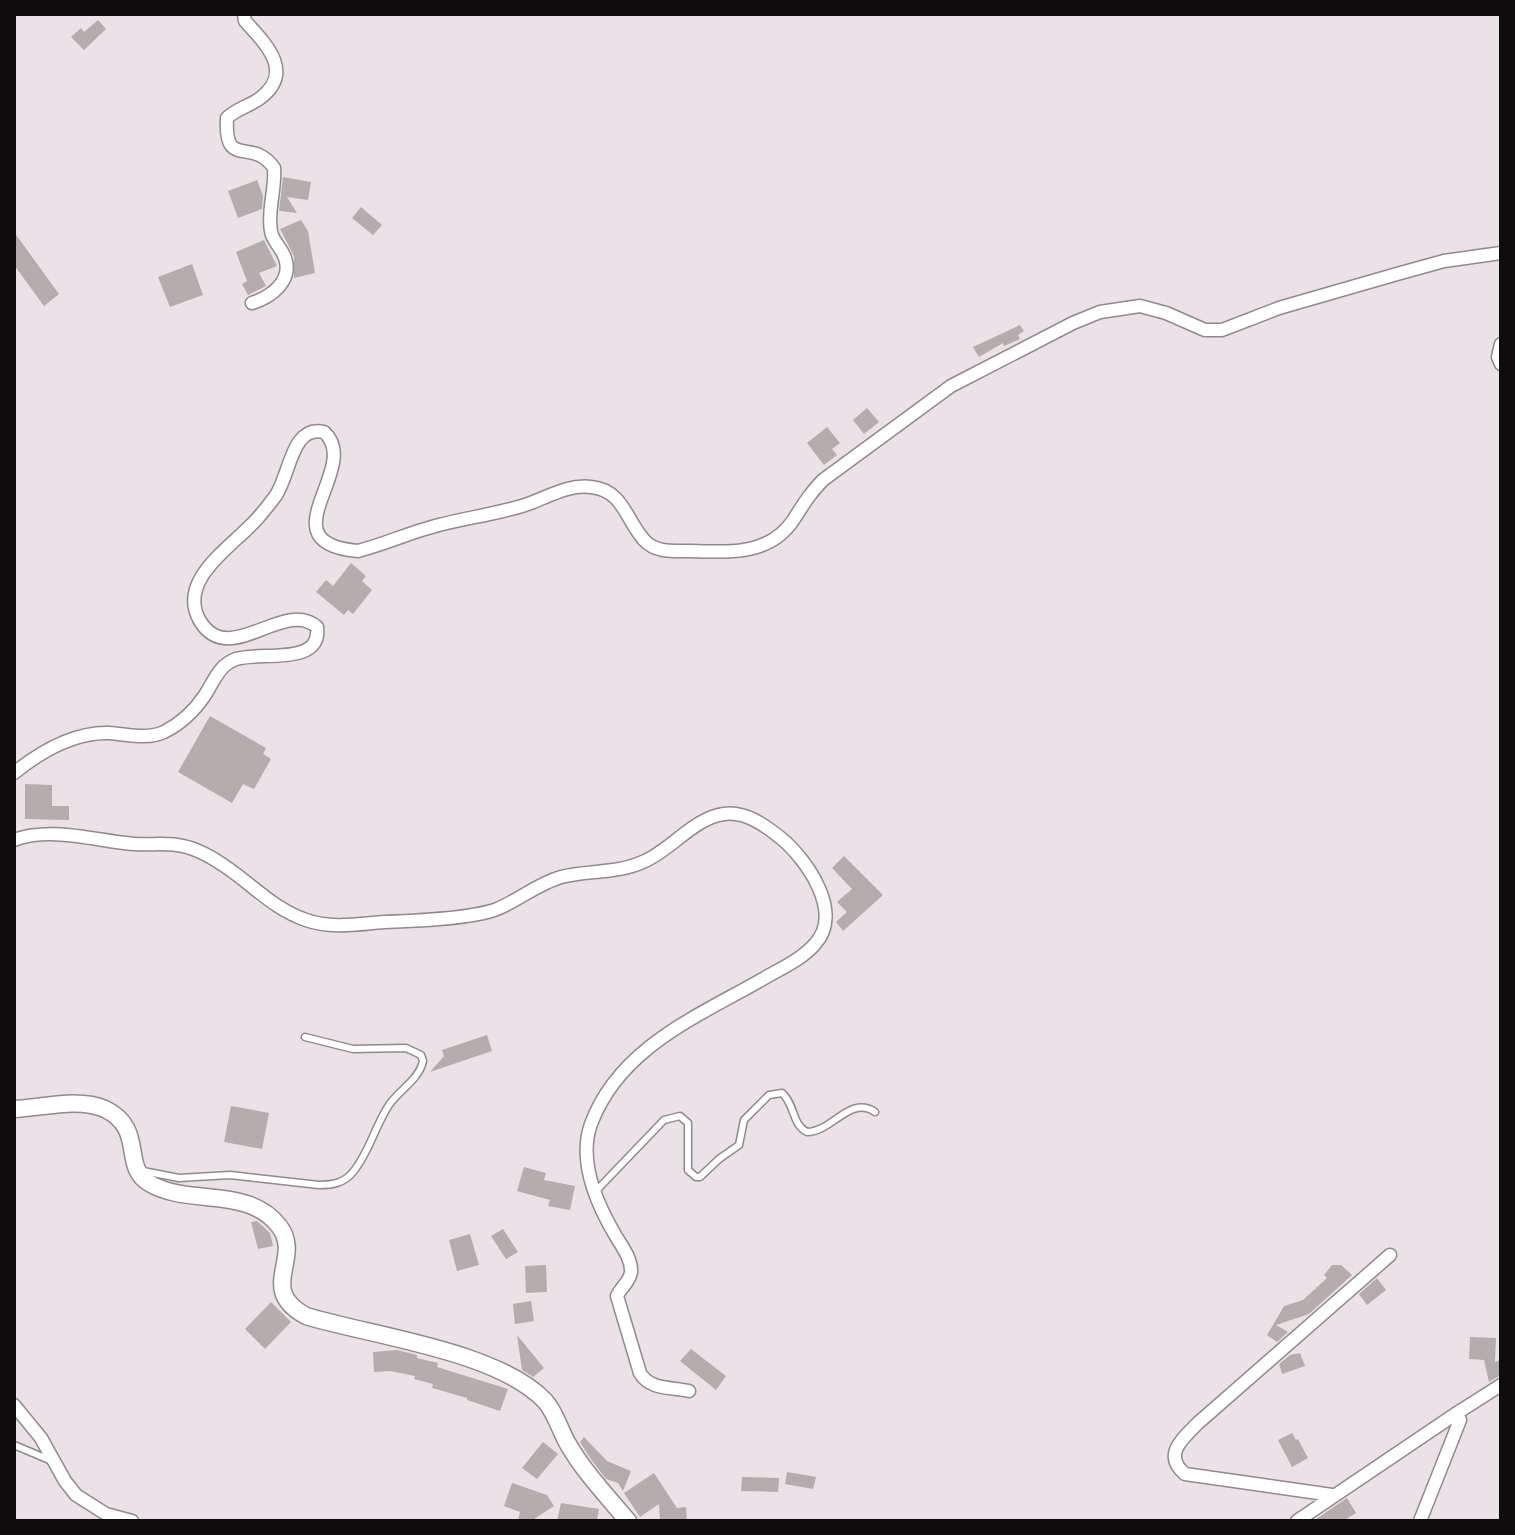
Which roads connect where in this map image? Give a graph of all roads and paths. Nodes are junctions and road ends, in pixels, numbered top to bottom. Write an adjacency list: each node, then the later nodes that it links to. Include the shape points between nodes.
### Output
1 (242, 16): 3 (street, via 272,54 278,76 260,98 227,118 227,143 261,155 274,168 271,234 287,268 279,287)
2 (1501, 253): 6 (street, via 1444,261 1279,308 1222,330 1205,330 1140,306 1100,312 951,386 823,480 780,534 752,550 659,550 643,539 613,494 589,486 358,551 346,550 327,543 317,532 315,518 334,448 324,432 310,432 295,448 277,494 212,562 195,599 198,619 213,633 243,636 294,618 317,627 314,644 301,652 246,656 224,665 191,712 154,736 82,736 34,757)
3 (252, 303)
4 (1501, 344): 5 (street)
5 (1501, 364)
6 (14, 773)
7 (14, 840): 12 (street, via 40,834 190,848 295,916 325,926 485,913 559,878 614,871 648,860 718,815 745,816 767,827 814,880 825,913 823,934 800,957 662,1037 619,1077 590,1126 586,1154)
8 (305, 1037): 11 (lane, via 353,1049 406,1048 423,1061 416,1077 391,1101 346,1178 319,1185 230,1175 179,1178)
9 (14, 1109): 11 (street, via 77,1104 102,1108 123,1121)
10 (875, 1112): 12 (lane, via 853,1109 822,1130 807,1132 782,1093 769,1095 744,1120 739,1145 700,1177 688,1170 688,1123 673,1116)
11 (135, 1169): 22 (street, via 161,1188 243,1201 268,1215 284,1233 281,1287 296,1311 462,1358 537,1393 580,1463)
12 (595, 1192): 15 (street, via 630,1264 629,1279 617,1296 640,1373 653,1386)
13 (1390, 1255): 20 (street, via 1198,1423 1177,1444 1173,1457 1185,1474)
14 (1501, 1385): 17 (street)
15 (689, 1391)
16 (14, 1405): 19 (street)
17 (1457, 1413): 20 (street); 24 (street, via 1460,1420)
18 (14, 1445): 19 (lane)
19 (55, 1462): 21 (street, via 65,1481 90,1506)
20 (1332, 1495): 23 (street)
21 (132, 1521)
22 (628, 1521)
23 (1297, 1521)
24 (1420, 1521)

